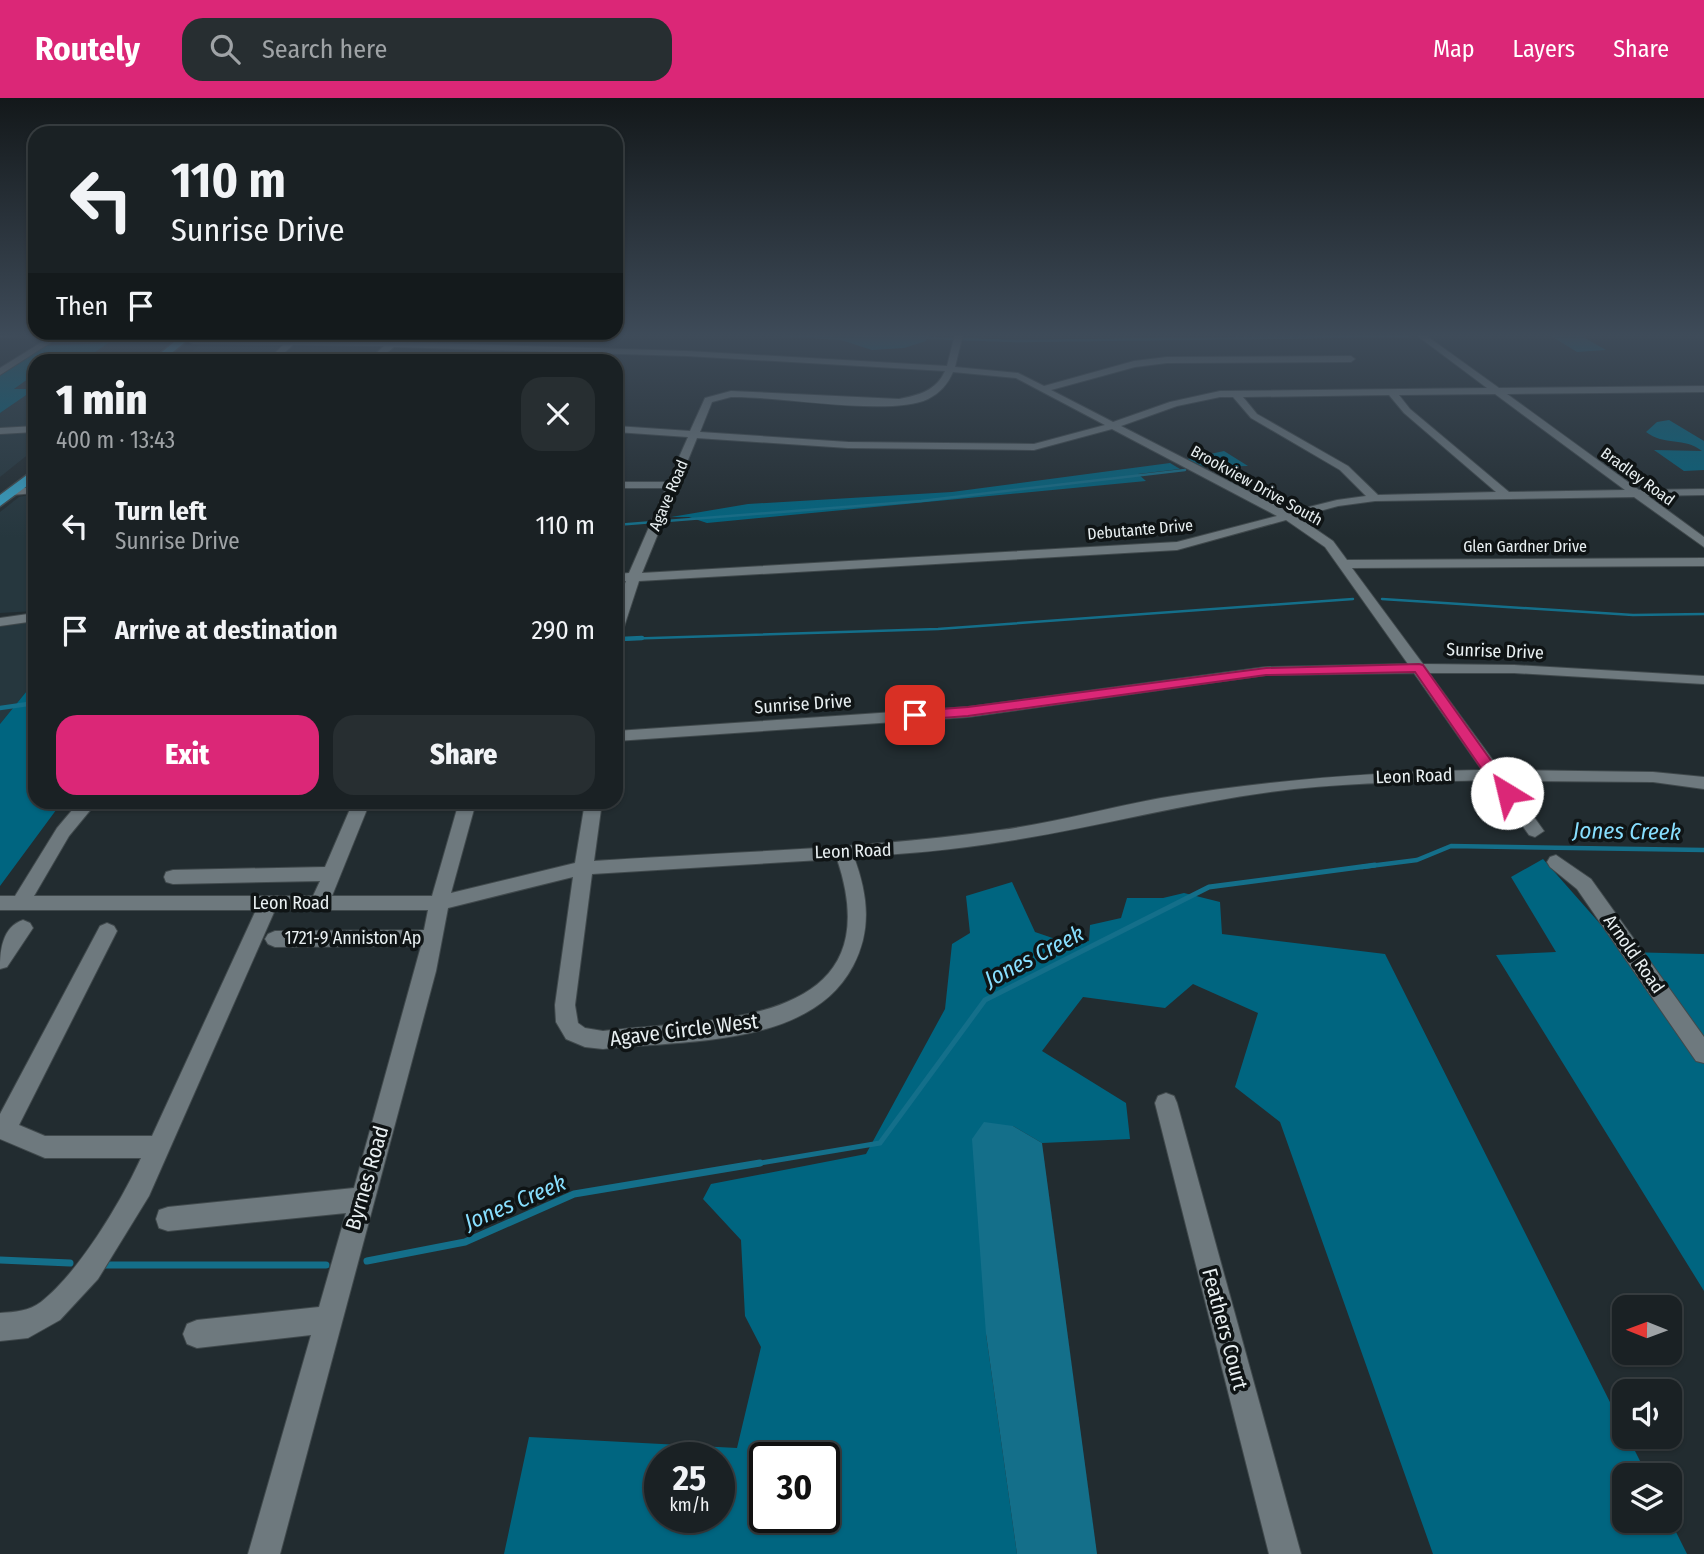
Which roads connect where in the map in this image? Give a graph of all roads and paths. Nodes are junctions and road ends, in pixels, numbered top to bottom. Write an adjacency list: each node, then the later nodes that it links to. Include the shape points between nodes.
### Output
1 (708, 402): 11 (street, Agave Road)
2 (1070, 402): 7 (street, Brookview Drive South)
3 (1187, 402): 7 (street)
4 (1243, 402): 21 (street, via 1269,427 1344,468)
5 (1400, 402): 20 (street)
6 (1512, 402): 19 (street, Bradley Road)
7 (1115, 425): 11 (street, via 1063,442 1023,447 848,445); 23 (street, Brookview Drive South)
8 (28, 429): 10 (street)
9 (623, 429): 11 (street)
10 (0, 430)
11 (693, 434): 15 (street, Agave Road)
12 (28, 466): 16 (highway)
13 (28, 476): 16 (highway)
14 (623, 485): 15 (street)
15 (672, 485): 27 (street, Agave Road)
16 (7, 487): 17 (street); 22 (highway)
17 (28, 489)
18 (1704, 492): 19 (street, Debutante Drive)
19 (1636, 493): 20 (street, Debutante Drive); 24 (street, Bradley Road)
20 (1506, 495): 21 (street, Debutante Drive)
21 (1375, 498): 23 (street, Debutante Drive)
22 (0, 502)
23 (1287, 517): 26 (street, Brookview Drive South, via 1318,535); 27 (street, Debutante Drive, via 1198,542 1158,548)
24 (1704, 543)
25 (1704, 562): 26 (street, Glen Gardner Drive)
26 (1345, 564): 32 (street, Brookview Drive South)
27 (636, 577): 28 (street, Debutante Drive); 29 (street, Agave Road)
28 (623, 578)
29 (623, 604)
30 (28, 618): 31 (street)
31 (0, 622)
32 (1419, 668): 33 (street, Sunrise Drive); 34 (street, Sunrise Drive, via 1266,671 968,712); 35 (street, Brookview Drive South)
33 (1704, 680)
34 (623, 736)
35 (1493, 775): 36 (street, Leon Road, via 1653,777); 41 (street); 42 (street, Leon Road, via 1378,777 1264,787 1004,836)
36 (1704, 783)
37 (82, 809): 48 (street)
38 (358, 809): 45 (street)
39 (465, 809): 50 (street, Byrnes Road)
40 (592, 809): 44 (street)
41 (1535, 831)
42 (844, 854): 44 (street, Leon Road, via 822,851); 44 (street, Agave Circle West, via 859,925 857,939 834,980 812,1001 755,1024 603,1040 583,1039 565,1023)
43 (1556, 862): 57 (street, Arnold Road, via 1584,884)
44 (584, 868): 50 (street, Leon Road)
45 (332, 874): 46 (street); 49 (street)
46 (173, 877)
47 (0, 903): 48 (street, Leon Road)
48 (20, 903): 51 (street, Leon Road)
49 (320, 903): 50 (street, Leon Road); 51 (street, Leon Road)
50 (439, 903): 54 (street, Byrnes Road)
51 (268, 904): 60 (street)
52 (23, 928): 56 (street)
53 (107, 931): 59 (street)
54 (432, 938): 55 (street, 1721-9 Anniston Ap); 61 (street, Byrnes Road)
55 (275, 939)
56 (0, 961)
57 (1704, 1054)
58 (1166, 1103): 67 (street, Feathers Court)
59 (2, 1130): 60 (street, via 45,1147)
60 (158, 1147): 64 (street, via 140,1188 89,1270 51,1311 28,1324)
61 (361, 1199): 62 (street); 63 (street, Byrnes Road)
62 (168, 1219)
63 (328, 1320): 65 (street); 66 (street, Byrnes Road)
64 (0, 1327)
65 (197, 1335)
66 (264, 1554)
67 (1285, 1554)

